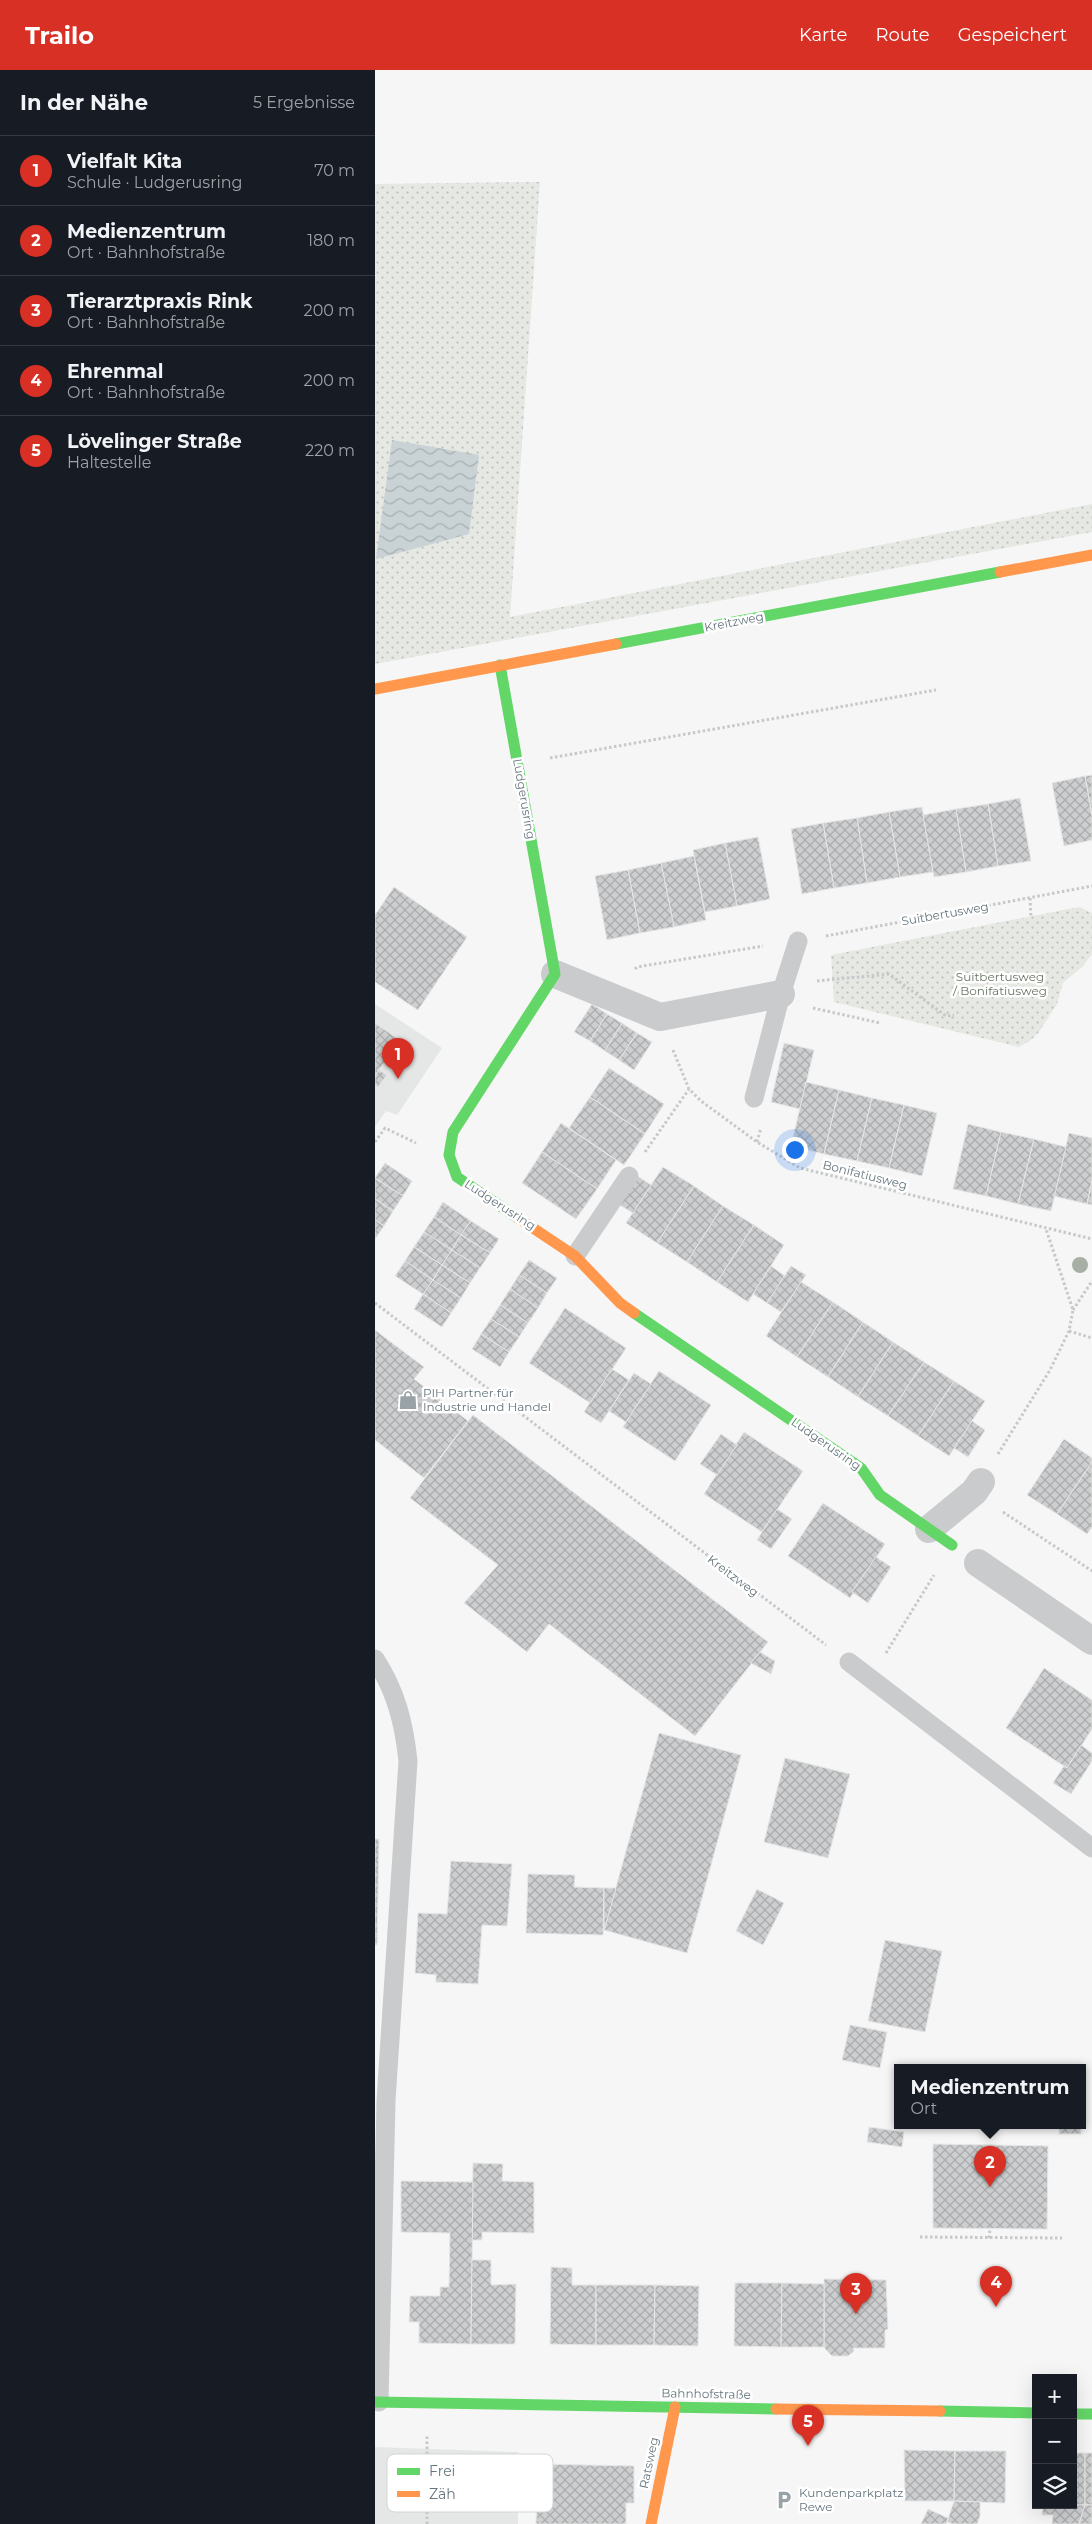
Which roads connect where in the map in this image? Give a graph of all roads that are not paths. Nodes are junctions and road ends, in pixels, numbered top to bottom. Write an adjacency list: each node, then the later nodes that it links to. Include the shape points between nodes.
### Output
1 (1092, 555): 2 (street, Kreitzweg)
2 (501, 665): 3 (street, Kreitzweg); 5 (street, Ludgerusring)
3 (375, 688)
4 (798, 941): 6 (lane)
5 (555, 974): 6 (street, via 660,1017); 9 (street, Ludgerusring, via 453,1132 448,1144 449,1159 457,1177)
6 (781, 994): 7 (lane)
7 (754, 1098)
8 (629, 1176): 9 (lane)
9 (575, 1256): 11 (street, Ludgerusring, via 620,1303 861,1468 880,1495)
10 (978, 1487): 11 (street)
11 (929, 1529): 12 (street, Ludgerusring)
12 (952, 1545)
13 (978, 1563): 14 (street)
14 (1092, 1641)
15 (375, 1659): 18 (lane, via 390,1683 400,1709 408,1761 386,2101)
16 (849, 1662): 17 (lane)
17 (1092, 1848)
18 (377, 2402): 19 (street, Bahnhofstraße)
19 (675, 2407): 20 (street, Bahnhofstraße); 23 (street, Ratsweg)
20 (1032, 2413)
21 (1077, 2414): 22 (street)
22 (1092, 2414)
23 (651, 2524)

